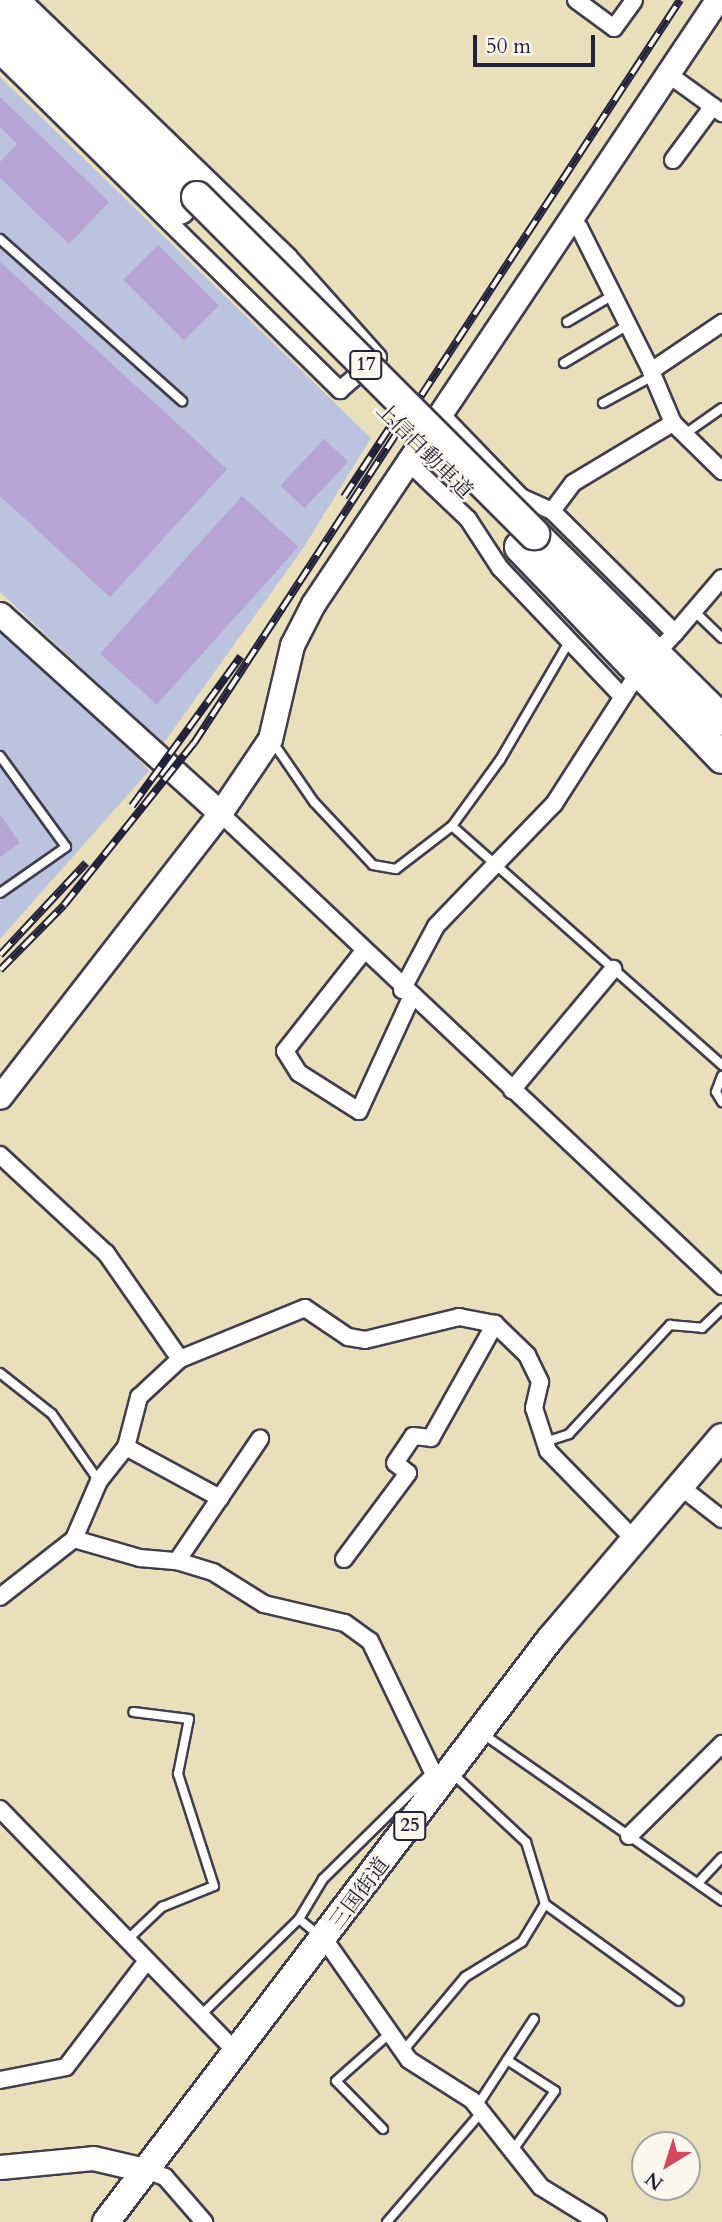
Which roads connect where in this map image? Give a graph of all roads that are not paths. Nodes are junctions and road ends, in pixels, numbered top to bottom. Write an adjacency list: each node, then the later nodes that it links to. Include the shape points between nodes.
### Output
1 (0, 0): 11 (highway, 上信自動車道 / 17)
2 (23, 0): 7 (street, via 289,257 378,357 340,390)
3 (576, 0): 4 (street, via 614,29)
4 (634, 0)
5 (717, 0): 8 (street)
6 (0, 32): 11 (highway, 上信自動車道 / 17)
7 (0, 56)
8 (668, 74): 9 (street); 23 (street)
9 (717, 109): 10 (street)
10 (673, 160)
11 (190, 204): 27 (highway, 上信自動車道 / 17, bridge)
12 (579, 227): 14 (street)
13 (0, 239): 20 (lane)
14 (613, 295): 15 (lane); 17 (street)
15 (567, 322)
16 (722, 323): 19 (street)
17 (628, 325): 18 (lane); 19 (street)
18 (564, 363)
19 (652, 373): 21 (lane); 24 (street)
20 (182, 401)
21 (603, 403)
22 (722, 408): 24 (lane)
23 (439, 412): 25 (street); 27 (street, via 521,497)
24 (679, 429): 26 (street); 27 (street, via 573,482)
25 (406, 460): 32 (street, via 468,519 500,568); 35 (street, via 292,645)
26 (722, 471)
27 (536, 531): 33 (highway, 上信自動車道 / 17)
28 (722, 578): 29 (street)
29 (694, 611): 31 (lane); 33 (street)
30 (0, 614): 38 (street)
31 (722, 638)
32 (570, 640): 33 (street); 39 (lane, via 500,760)
33 (648, 664): 34 (highway, 上信自動車道 / 17); 37 (highway, 上信自動車道 / 17); 40 (street, via 554,804)
34 (722, 720)
35 (270, 739): 38 (street); 39 (lane, via 314,802 385,871)
36 (0, 756): 41 (lane, via 66,847)
37 (722, 758)
38 (220, 813): 42 (street); 48 (street)
39 (452, 826): 40 (lane)
40 (499, 867): 43 (lane); 44 (street, via 436,926)
41 (0, 893)
42 (363, 952): 44 (street); 44 (street, via 285,1051 299,1073 359,1111)
43 (613, 970): 45 (lane); 47 (street)
44 (407, 994): 47 (street)
45 (722, 1065)
46 (722, 1076): 49 (lane, via 716,1093)
47 (512, 1090): 51 (street)
48 (0, 1097)
49 (722, 1102)
50 (0, 1155): 54 (street, via 106,1253)
51 (722, 1286)
52 (722, 1309): 58 (lane, via 702,1328 670,1325 569,1434)
53 (495, 1324): 54 (street, via 459,1317 365,1340 348,1337 305,1308); 58 (street, via 527,1355 540,1382 534,1408); 66 (street, via 431,1438 413,1436 395,1463 408,1473)
54 (180, 1359): 59 (street, via 139,1397)
55 (0, 1373): 60 (lane, via 52,1413)
56 (722, 1437): 61 (main road, 三国街道 / 25)
57 (260, 1439): 62 (street)
58 (545, 1442): 64 (street)
59 (126, 1447): 60 (street); 62 (street)
60 (99, 1481): 65 (street)
61 (681, 1487): 63 (street); 64 (main road, 三国街道 / 25)
62 (220, 1498): 67 (street)
63 (722, 1519)
64 (633, 1538): 70 (main road, 三国街道 / 25)
65 (74, 1539): 67 (street, via 140,1558); 68 (street)
66 (344, 1559)
67 (177, 1561): 72 (street, via 213,1572 264,1604 345,1623 370,1641)
68 (0, 1597)
69 (133, 1712): 81 (lane, via 190,1719 178,1774 214,1886 162,1907)
70 (480, 1732): 72 (main road, 三国街道 / 25); 74 (lane)
71 (722, 1745): 74 (street)
72 (441, 1777): 78 (lane, via 526,1842); 79 (lane, via 323,1879); 80 (main road, 三国街道 / 25)
73 (0, 1809): 81 (street)
74 (629, 1836): 76 (lane)
75 (722, 1857): 76 (lane)
76 (698, 1883): 77 (lane)
77 (722, 1901)
78 (545, 1904): 83 (lane); 87 (lane, via 522,1941 465,1977)
79 (299, 1919): 80 (lane); 84 (lane)
80 (325, 1940): 86 (street); 88 (main road, 三国街道 / 25)
81 (126, 1941): 82 (street)
82 (146, 1962): 84 (street); 90 (street, via 66,2067)
83 (679, 2001)
84 (200, 2017): 88 (street)
85 (534, 2019): 89 (lane)
86 (390, 2033): 87 (street); 92 (lane, via 336,2081)
87 (403, 2051): 91 (street)
88 (236, 2052): 95 (main road, 三国街道 / 25)
89 (507, 2060): 91 (lane); 93 (lane, via 555,2091)
90 (0, 2080)
91 (477, 2112): 93 (street); 98 (lane)
92 (383, 2129)
93 (513, 2150): 99 (street, via 541,2187)
94 (0, 2167): 95 (street, via 93,2158)
95 (145, 2170): 96 (main road, 三国街道 / 25); 97 (street, via 165,2178)
96 (106, 2222)
97 (204, 2222)
98 (387, 2222)
99 (598, 2222)

